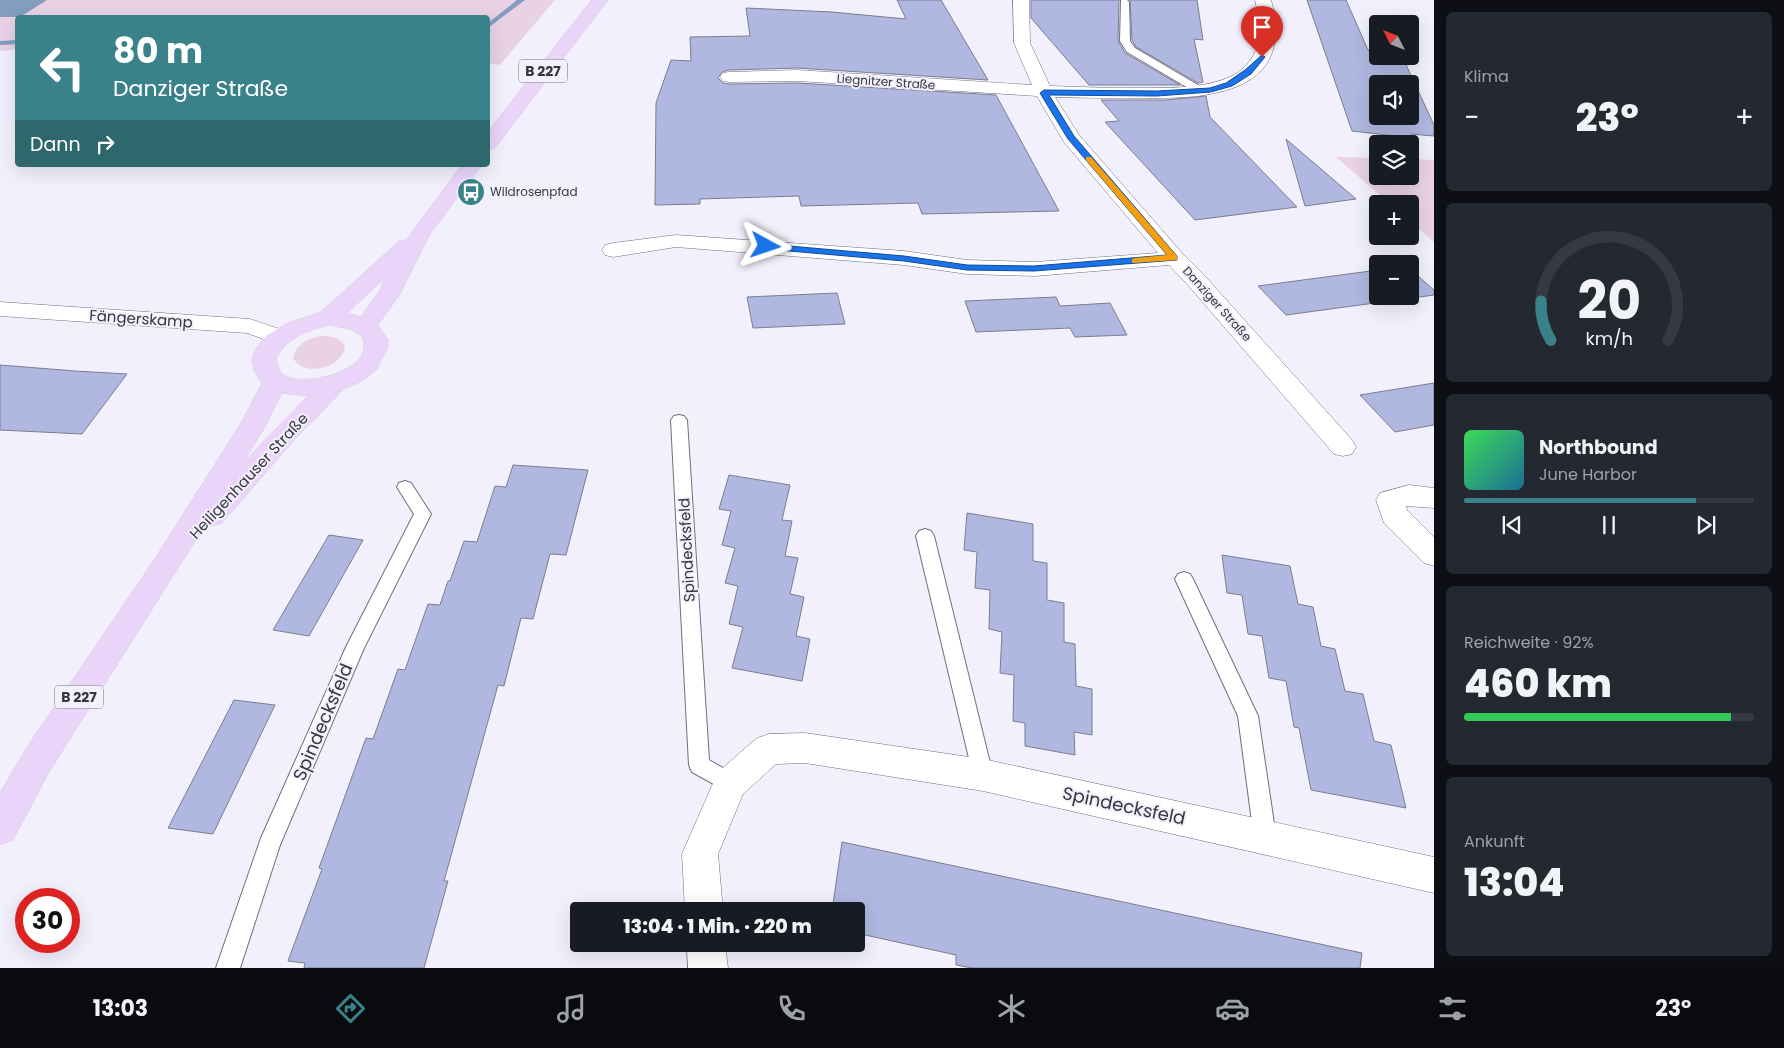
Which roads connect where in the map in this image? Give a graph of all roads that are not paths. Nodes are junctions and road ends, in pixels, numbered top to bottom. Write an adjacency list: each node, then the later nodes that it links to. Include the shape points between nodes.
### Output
1 (600, 0): 8 (main road, B 227)
2 (1021, 0): 7 (street, Danziger Straße, via 1022,43)
3 (1263, 0): 6 (street, Liegnitzer Straße, via 1269,39 1262,57 1229,85)
4 (1124, 2): 6 (lane, via 1125,41 1131,50)
5 (729, 77): 7 (street, Liegnitzer Straße, via 780,74)
6 (1199, 90): 7 (street, Liegnitzer Straße, via 1157,94)
7 (1044, 93): 12 (street, Danziger Straße, via 1070,138)
8 (490, 141)
9 (470, 167): 10 (main road)
10 (420, 233): 14 (main road); 15 (main road, via 389,294)
11 (613, 250): 12 (street, via 693,242 904,258 967,267 1025,268)
12 (1174, 258): 20 (street, Danziger Straße)
13 (0, 309): 16 (street, Fängerskamp, via 250,326)
14 (329, 318): 15 (main road); 16 (main road, via 294,328)
15 (366, 326): 18 (main road, via 375,336 376,349 370,363 355,375)
16 (280, 337): 17 (main road, via 265,360 266,371)
17 (275, 380): 18 (main road, via 292,387); 25 (main road, Heiligenhauser Straße / B 227, via 253,425)
18 (335, 384): 25 (main road, Heiligenhauser Straße / B 227, via 286,433)
19 (679, 420): 28 (lane, Spindecksfeld, via 699,765)
20 (1343, 447)
21 (405, 486): 34 (lane, Spindecksfeld, via 423,514 355,647 269,845)
22 (1434, 498): 24 (street, via 1409,495 1390,500 1394,515)
23 (925, 536): 27 (lane)
24 (1434, 555)
25 (164, 568): 29 (main road, Heiligenhauser Straße / B 227, via 37,761)
26 (1184, 579): 30 (lane, via 1248,716)
27 (983, 775): 28 (street, Spindecksfeld, via 805,748 769,750); 30 (street, Spindecksfeld)
28 (730, 783): 32 (street, Spindecksfeld, via 700,854)
29 (0, 828)
30 (1265, 837): 31 (street, Spindecksfeld)
31 (1434, 876)
32 (703, 902)
33 (707, 952): 35 (street)
34 (228, 968)
35 (708, 968)

